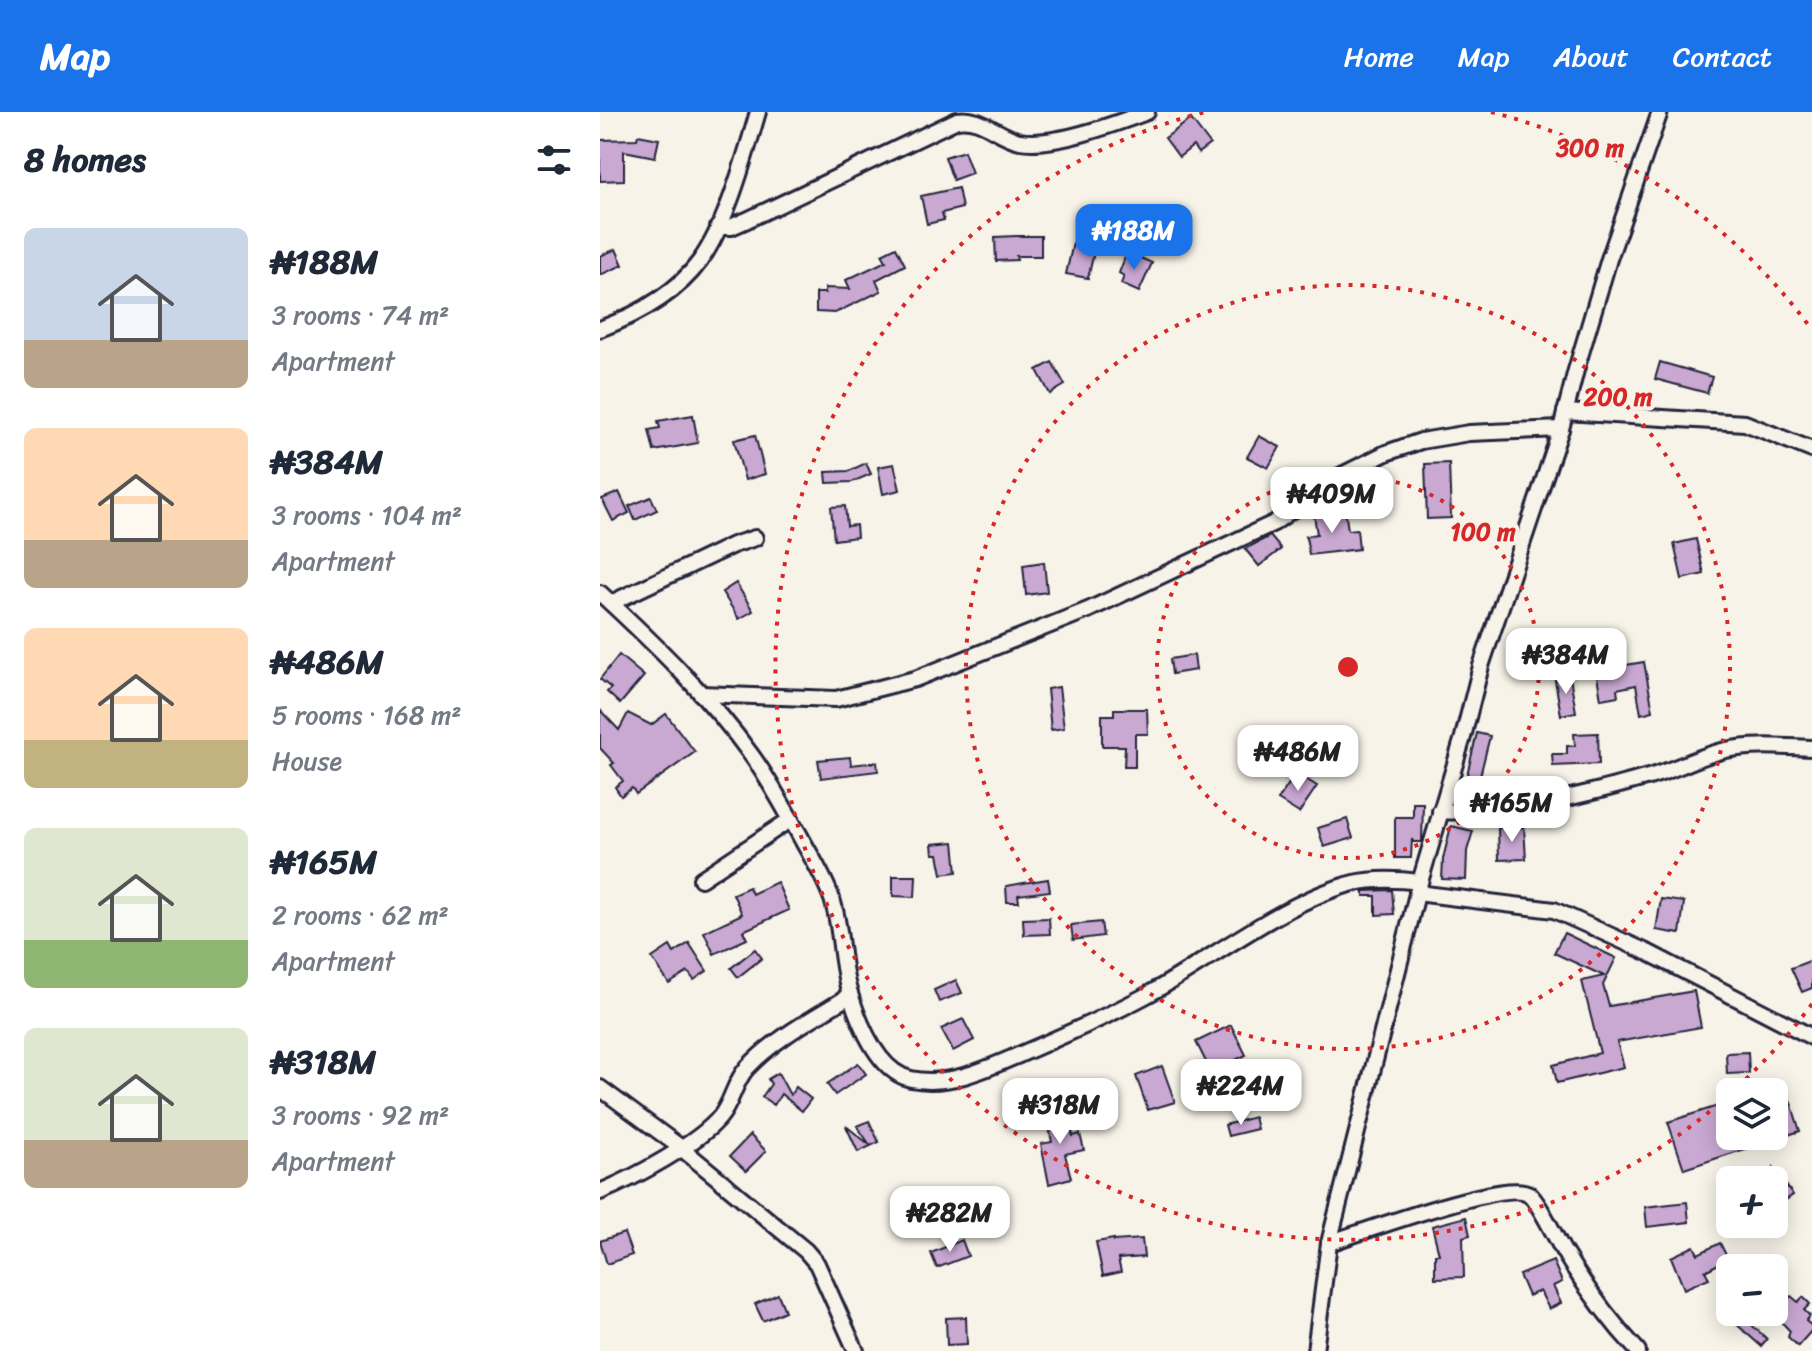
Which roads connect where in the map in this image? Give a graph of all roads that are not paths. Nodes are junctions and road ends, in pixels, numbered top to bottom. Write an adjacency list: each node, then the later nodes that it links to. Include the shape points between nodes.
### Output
1 (758, 112): 4 (street)
2 (1147, 112): 4 (street, via 1047,142 1021,141 982,122 957,120 747,220)
3 (1660, 112): 6 (street, via 1609,259)
4 (718, 227): 5 (street, via 700,261 673,290)
5 (600, 329)
6 (1565, 412): 7 (street); 8 (street, via 1745,423)
7 (1561, 429): 12 (street, via 1469,433 1386,453 1338,477 1274,523 1088,610 915,679 836,699); 15 (street, via 1481,666)
8 (1812, 450)
9 (755, 538): 10 (street)
10 (606, 598): 11 (street)
11 (701, 694): 12 (street); 13 (street)
12 (732, 696): 13 (street)
13 (722, 718): 16 (street)
14 (1812, 748): 15 (street, via 1727,750 1647,778 1554,799 1492,811)
15 (1440, 811): 18 (street)
16 (791, 819): 17 (street); 19 (street, via 831,895)
17 (701, 879)
18 (1418, 887): 19 (street, via 1376,879 1327,892 1107,1015 958,1078 922,1080 897,1074 875,1047); 20 (street, via 1554,910); 24 (street)
19 (850, 993): 22 (street, via 758,1056 744,1071 723,1115)
20 (1812, 1037)
21 (600, 1088): 22 (street)
22 (680, 1147): 23 (street); 25 (street, via 806,1251 817,1264)
23 (600, 1192)
24 (1329, 1243): 26 (street); 27 (street, via 1446,1205 1522,1190 1532,1196 1565,1255)
25 (856, 1351)
26 (1315, 1351)
27 (1638, 1351)

